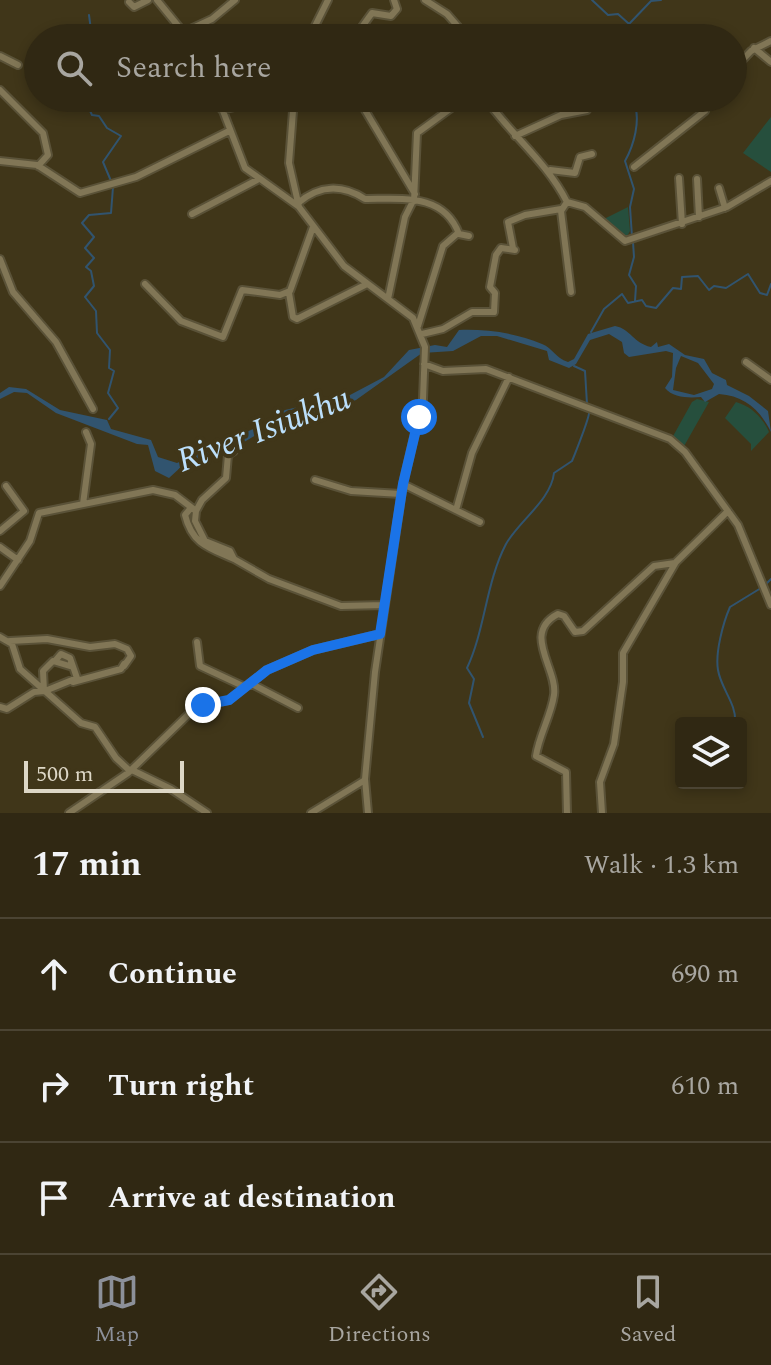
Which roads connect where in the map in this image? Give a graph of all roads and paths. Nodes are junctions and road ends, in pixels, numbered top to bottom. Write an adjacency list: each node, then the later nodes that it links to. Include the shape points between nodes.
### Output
1 (148, 0): 7 (street)
2 (157, 0): 8 (street)
3 (235, 0): 9 (street)
4 (328, 0): 10 (street)
5 (394, 0): 11 (street, via 397,9 391,16 372,13)
6 (425, 0): 12 (street)
7 (132, 7)
8 (177, 24)
9 (204, 24)
10 (316, 24)
11 (364, 24)
12 (456, 24)
13 (771, 41): 14 (street)
14 (754, 48): 15 (street); 17 (street)
15 (747, 55)
16 (0, 56): 18 (street)
17 (771, 62)
18 (18, 65)
19 (0, 90): 31 (street, via 45,136 48,155)
20 (223, 112): 27 (street)
21 (293, 112): 41 (street, via 289,163)
22 (366, 112): 39 (street)
23 (446, 112): 39 (street, via 417,134)
24 (496, 112): 28 (street)
25 (577, 112): 28 (street)
26 (704, 112): 32 (street)
27 (229, 131): 31 (street, via 136,177 78,193); 36 (street, via 243,165)
28 (515, 136): 33 (street)
29 (592, 154): 33 (street, via 580,157 576,173)
30 (0, 161): 31 (street)
31 (38, 166)
32 (634, 167)
33 (550, 170): 40 (street)
34 (679, 178): 46 (street)
35 (697, 179): 45 (street)
36 (257, 180): 41 (street); 44 (street)
37 (771, 181): 42 (street)
38 (719, 188): 42 (street)
39 (414, 199): 41 (street, via 365,199 354,190 321,189 312,190); 48 (street, via 442,207); 55 (street)
40 (567, 202): 43 (street); 46 (street, via 585,207 625,241)
41 (298, 205): 47 (street)
42 (725, 208): 45 (street)
43 (561, 209): 53 (street); 57 (street, via 507,223 514,249 501,248 496,255 490,285 494,312 472,312)
44 (192, 214)
45 (699, 217): 46 (street)
46 (682, 224)
47 (313, 227): 52 (street, via 339,261); 54 (street)
48 (458, 233): 49 (street); 56 (street, via 444,246)
49 (469, 236)
50 (0, 259): 64 (street, via 13,292 56,342)
51 (145, 284): 54 (street, via 181,321 221,337 242,290)
52 (367, 284): 54 (street, via 296,319); 55 (street)
53 (571, 292)
54 (289, 293)
55 (388, 299): 56 (street)
56 (418, 326): 57 (street)
57 (422, 334): 59 (street)
58 (746, 362): 61 (street)
59 (424, 364): 62 (street, via 443,371 482,368); 68 (street, via 423,399)
60 (771, 368): 61 (street)
61 (763, 374): 63 (street)
62 (509, 377): 73 (street, via 472,453); 74 (street, via 670,439)
63 (771, 380)
64 (93, 409)
65 (86, 432): 71 (street, via 91,444)
66 (234, 451): 72 (street, via 228,455 226,478)
67 (315, 480): 70 (street, via 351,491)
68 (403, 484): 70 (street); 73 (street)
69 (6, 486): 76 (street, via 24,511)
70 (401, 494): 81 (street)
71 (83, 504): 72 (street, via 153,490 175,495); 78 (street, via 39,513)
72 (193, 510): 81 (street, via 205,541 278,583 341,606)
73 (456, 510): 75 (street)
74 (728, 511): 79 (street); 82 (street, via 745,538)
75 (480, 522)
76 (0, 531)
77 (0, 547): 78 (street)
78 (18, 560): 80 (street)
79 (675, 563): 98 (street, via 654,566 583,631 575,632 558,614 544,632 540,642 555,692 536,756 566,773); 99 (street, via 623,655 614,744 600,785)
80 (0, 586)
81 (385, 605): 83 (street)
82 (771, 605)
83 (380, 634): 88 (street, via 313,650 267,670); 93 (street)
84 (0, 637): 86 (street)
85 (197, 642): 88 (street, via 201,667)
86 (14, 643): 87 (street, via 47,639 90,647 115,644 131,656 124,665); 89 (street, via 18,666)
87 (70, 683): 89 (street); 89 (street, via 77,678 70,658 63,654 43,671)
88 (248, 685): 91 (street); 92 (street, via 229,700 190,712)
89 (45, 691): 90 (street, via 7,709); 92 (street, via 82,724 95,727)
90 (0, 707)
91 (298, 708)
92 (131, 770): 94 (street); 95 (street)
93 (365, 780): 96 (street); 97 (street)
94 (69, 813)
95 (207, 813)
96 (311, 813)
97 (368, 813)
98 (567, 813)
99 (602, 813)

